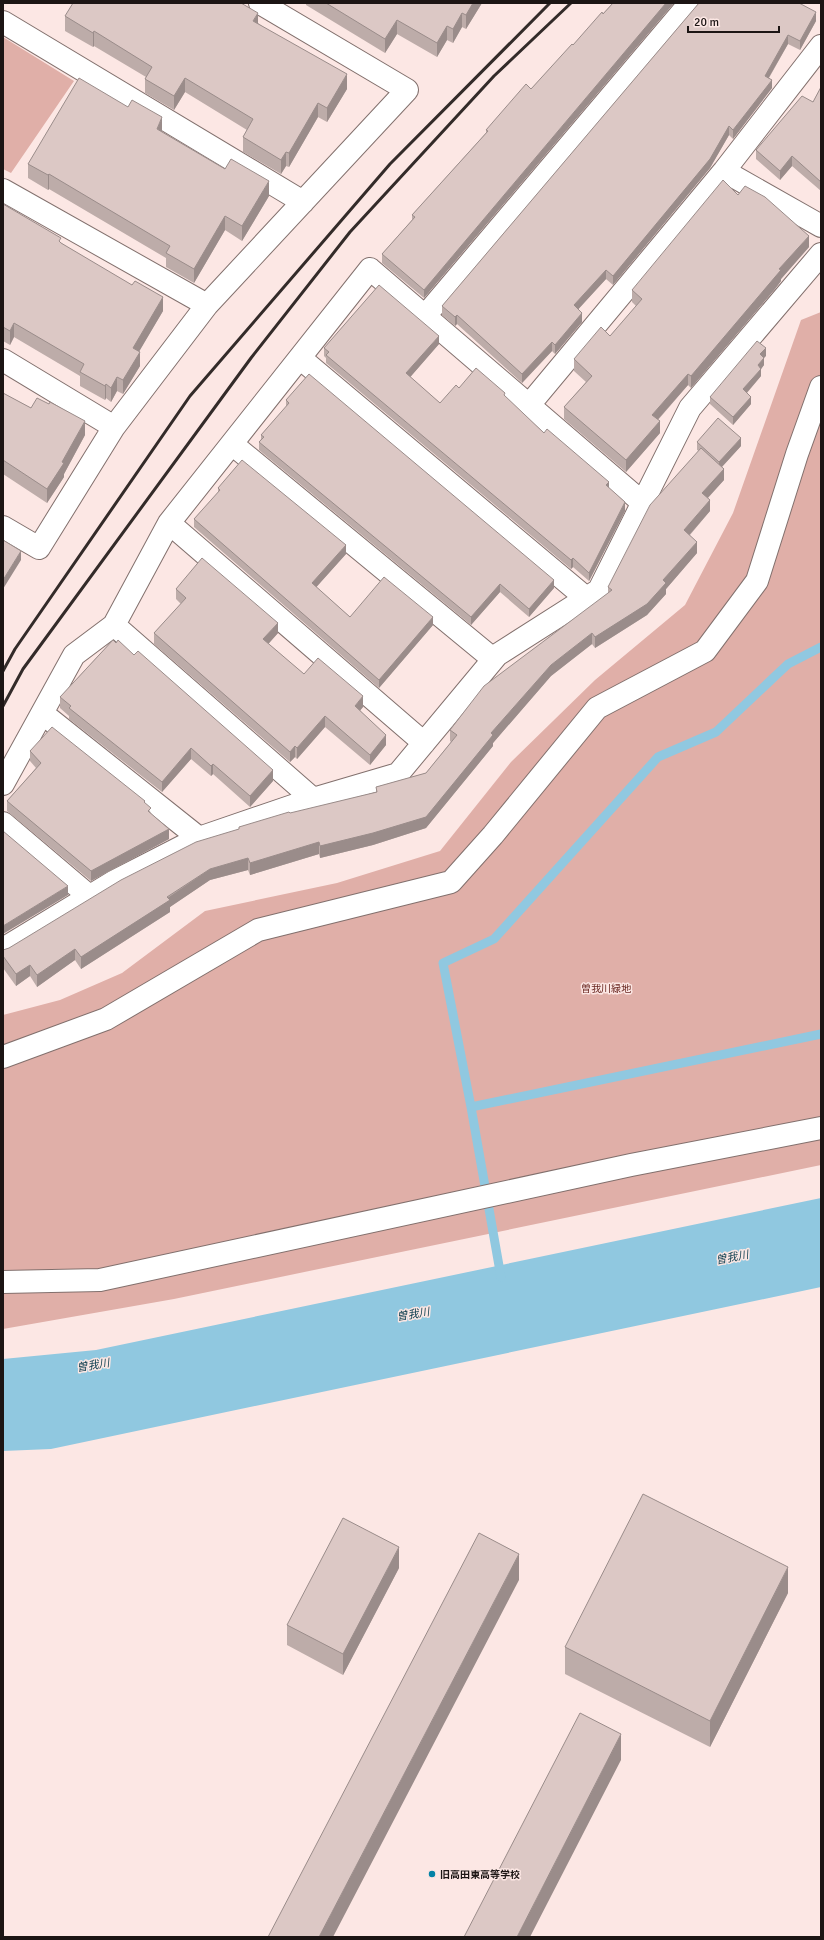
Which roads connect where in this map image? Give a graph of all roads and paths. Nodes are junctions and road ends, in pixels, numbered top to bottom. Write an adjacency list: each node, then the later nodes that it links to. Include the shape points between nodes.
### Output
1 (260, 3): 7 (street, via 407,90)
2 (690, 3): 11 (street)
3 (3, 22): 7 (street)
4 (821, 46): 5 (street)
5 (724, 171): 8 (street); 15 (street)
6 (3, 190): 10 (street)
7 (303, 202): 10 (street)
8 (821, 226)
9 (821, 254): 18 (street, via 690,408)
10 (207, 305): 16 (street)
11 (425, 316): 12 (street, via 370,269); 15 (street)
12 (300, 358): 17 (street); 21 (street)
13 (3, 360): 16 (street)
14 (821, 387): 32 (street, via 753,587 705,651 597,708 451,882 258,930 106,1019)
15 (529, 405): 18 (street)
16 (114, 426): 20 (street, via 38,548)
17 (232, 444): 19 (street); 23 (street)
18 (643, 503): 21 (street, via 599,590)
19 (169, 523): 22 (street); 25 (street)
20 (3, 527)
21 (586, 598): 23 (street)
22 (114, 625): 24 (street, via 74,655); 27 (street)
23 (493, 659): 25 (street)
24 (42, 713): 26 (street); 29 (street)
25 (424, 743): 27 (street, via 398,774)
26 (3, 784)
27 (313, 799): 29 (street)
28 (3, 823): 30 (street)
29 (199, 838): 30 (street)
30 (89, 896): 31 (street)
31 (3, 949)
32 (3, 1057)
33 (821, 1128): 34 (street, via 631,1165 100,1280)
34 (3, 1282)

